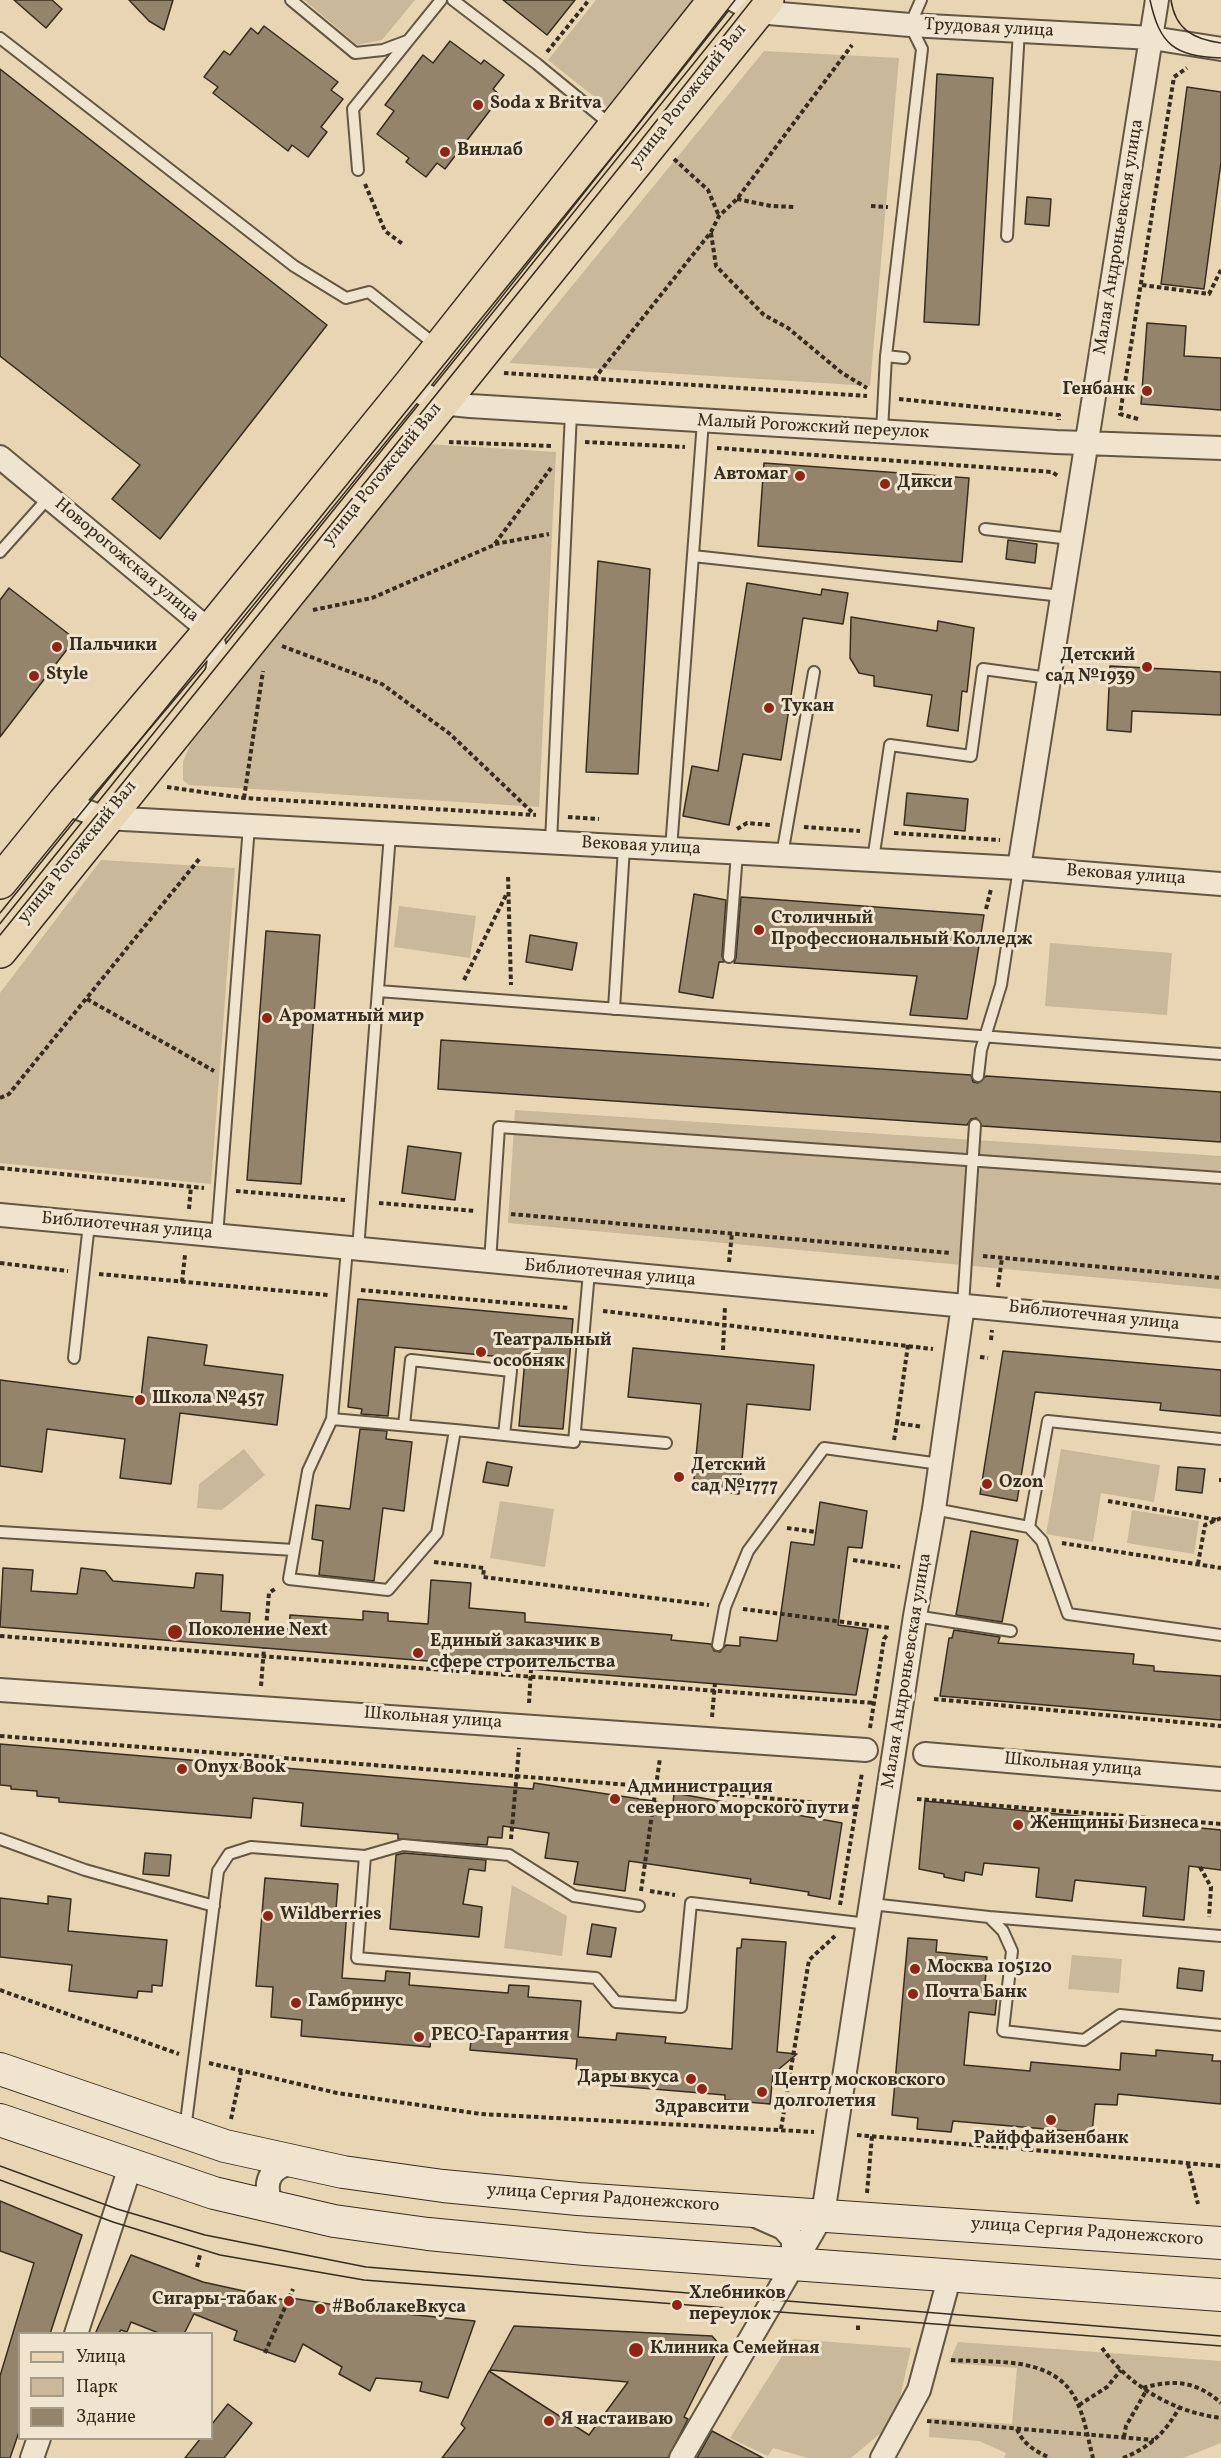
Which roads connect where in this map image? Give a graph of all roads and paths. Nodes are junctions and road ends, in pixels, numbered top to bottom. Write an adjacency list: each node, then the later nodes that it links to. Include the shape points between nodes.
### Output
1 (291, 0): 13 (lane, via 355,52 383,50)
2 (441, 0): 13 (lane)
3 (453, 0): 16 (lane)
4 (589, 0): 16 (path)
5 (715, 0): 18 (main road, улица Рогожский Вал)
6 (921, 0): 9 (lane)
7 (1157, 0): 12 (street, Малая Андроньевская улица)
8 (752, 4): 9 (street, Трудовая улица); 36 (main road, улица Рогожский Вал, via 647,151)
9 (910, 25): 10 (street, Трудовая улица); 30 (lane, via 922,49)
10 (1019, 30): 12 (street, Трудовая улица); 25 (lane)
11 (0, 38): 29 (lane, via 294,266 346,298 369,292)
12 (1152, 38): 15 (street, Трудовая улица); 43 (street, Малая Андроньевская улица)
13 (407, 41): 20 (lane, via 353,109)
14 (852, 45): 21 (path)
15 (1221, 49)
16 (537, 64): 18 (lane)
17 (1198, 69): 28 (path, via 1187,68 1174,77)
18 (614, 127): 29 (main road, улица Рогожский Вал)
19 (668, 153): 23 (path, via 708,190)
20 (358, 170): 26 (path, via 385,231)
21 (736, 199): 22 (path); 23 (path)
22 (795, 207)
23 (719, 216): 24 (path)
24 (711, 232): 33 (path); 35 (path, via 716,266 764,315 788,328 842,373)
25 (1007, 236)
26 (404, 245)
27 (1221, 270): 28 (path, via 1209,294)
28 (1142, 285): 38 (path, via 1120,414)
29 (440, 348): 34 (main road, улица Рогожский Вал)
30 (886, 357): 31 (lane); 35 (lane)
31 (904, 358)
32 (494, 372): 33 (path)
33 (594, 380): 35 (path)
34 (409, 386): 36 (street, Малый Рогожский переулок); 59 (main road, улица Рогожский Вал)
35 (883, 397): 40 (lane); 42 (path, via 1059,415)
36 (440, 403): 37 (street, Малый Рогожский переулок); 64 (main road, улица Рогожский Вал)
37 (571, 413): 39 (street, Малый Рогожский переулок); 44 (lane)
38 (1146, 419)
39 (703, 422): 40 (street, Малый Рогожский переулок); 45 (lane)
40 (882, 431): 42 (street, Малый Рогожский переулок)
41 (439, 442): 44 (path)
42 (1056, 442): 43 (street, Малый Рогожский переулок); 48 (path)
43 (1087, 443): 46 (street, Малый Рогожский переулок); 53 (street, Малая Андроньевская улица)
44 (567, 444): 45 (path); 52 (lane); 54 (path)
45 (700, 447): 48 (path); 56 (lane)
46 (1221, 448)
47 (0, 457): 50 (street, Новорогожская улица)
48 (1052, 472): 49 (path)
49 (1064, 480)
50 (49, 497): 55 (lane); 59 (street, Новорогожская улица)
51 (984, 529): 53 (lane)
52 (566, 532): 54 (path); 69 (lane)
53 (1071, 539): 57 (street, Малая Андроньевская улица)
54 (494, 544): 58 (path, via 372,598)
55 (0, 552)
56 (693, 555): 57 (lane); 80 (lane)
57 (1062, 596): 63 (street, Малая Андроньевская улица)
58 (307, 610)
59 (210, 631): 64 (street, Новорогожская улица, via 219,661); 67 (main road, улица Рогожский Вал)
60 (278, 644): 68 (path, via 382,684 450,735)
61 (264, 663): 66 (path)
62 (814, 672): 73 (lane)
63 (1049, 678): 74 (lane, via 983,669 971,756 890,745); 84 (street, Малая Андроньевская улица)
64 (215, 683): 70 (main road, улица Рогожский Вал)
65 (163, 786): 66 (path)
66 (244, 798): 68 (path)
67 (64, 802): 70 (street, Вековая улица); 86 (main road, улица Рогожский Вал)
68 (534, 814): 69 (path)
69 (552, 816): 71 (path); 77 (lane)
70 (105, 818): 72 (street, Вековая улица); 89 (main road, улица Рогожский Вал)
71 (607, 819)
72 (249, 826): 75 (street, Вековая улица); 99 (lane)
73 (787, 826): 74 (path); 78 (path, via 747,823); 81 (lane)
74 (878, 832): 76 (path); 83 (lane)
75 (390, 834): 77 (street, Вековая улица); 91 (lane)
76 (1001, 840)
77 (551, 842): 79 (street, Вековая улица)
78 (734, 842): 80 (street, Вековая улица); 81 (street, Вековая улица); 90 (lane)
79 (624, 846): 80 (street, Вековая улица); 95 (lane)
80 (671, 849)
81 (782, 855): 83 (street, Вековая улица)
82 (200, 858): 93 (path)
83 (873, 860): 84 (street, Вековая улица)
84 (1019, 868): 87 (street, Вековая улица); 96 (lane, Малая Андроньевская улица, via 1001,985)
85 (508, 877): 88 (path)
86 (0, 882)
87 (1221, 884)
88 (508, 890): 92 (path); 94 (path)
89 (0, 951)
90 (729, 957)
91 (378, 991): 92 (lane); 106 (lane)
92 (456, 997): 94 (lane)
93 (87, 999): 99 (path); 100 (path, via 9,1094)
94 (512, 1001): 95 (lane)
95 (614, 1009): 96 (lane)
96 (985, 1038): 97 (lane); 98 (lane, Малая Андроньевская улица)
97 (1221, 1054)
98 (978, 1076)
99 (229, 1080): 105 (lane)
100 (0, 1098)
101 (975, 1125): 102 (lane, Малая Андроньевская улица)
102 (972, 1158): 104 (lane); 107 (lane, via 499,1127); 112 (lane, Малая Андроньевская улица)
103 (0, 1168): 105 (path)
104 (1221, 1178)
105 (221, 1190): 106 (path); 110 (lane)
106 (362, 1201): 107 (path); 111 (lane)
107 (493, 1212): 112 (path); 113 (lane)
108 (0, 1215): 109 (street, Библиотечная улица)
109 (90, 1224): 110 (street, Библиотечная улица); 115 (lane)
110 (217, 1236): 111 (street, Библиотечная улица)
111 (352, 1249): 113 (street, Библиотечная улица); 118 (lane)
112 (966, 1254): 117 (path); 119 (lane, Малая Андроньевская улица)
113 (490, 1262): 116 (street, Библиотечная улица)
114 (0, 1263): 115 (path)
115 (84, 1272): 118 (path, via 330,1295); 124 (lane)
116 (589, 1272): 119 (street, Библиотечная улица); 120 (lane)
117 (1221, 1278)
118 (344, 1290): 120 (path); 125 (lane)
119 (963, 1305): 121 (street, Библиотечная улица); 133 (street, Малая Андроньевская улица)
120 (585, 1309): 122 (path); 130 (lane)
121 (1221, 1330)
122 (908, 1345): 123 (path); 127 (path, via 897,1423)
123 (942, 1350)
124 (74, 1358)
125 (332, 1419): 126 (lane); 142 (lane, via 308,1471)
126 (404, 1425): 128 (lane); 129 (lane, via 411,1360 511,1371)
127 (930, 1428)
128 (455, 1430): 129 (lane); 143 (lane, via 437,1533)
129 (504, 1435): 130 (lane, via 574,1442)
130 (575, 1435): 132 (lane)
131 (1221, 1439): 138 (lane, via 1048,1421)
132 (666, 1443)
133 (940, 1464): 135 (street, Малая Андроньевская улица); 137 (lane, via 824,1448)
134 (1108, 1501): 136 (path)
135 (934, 1509): 138 (lane); 150 (street, Малая Андроньевская улица)
136 (1219, 1519): 145 (path, via 1205,1526)
137 (769, 1525): 140 (path); 149 (lane, via 748,1551)
138 (1029, 1527): 141 (lane)
139 (0, 1532): 142 (lane)
140 (816, 1532)
141 (1042, 1541): 145 (path); 154 (lane, via 1068,1614)
142 (294, 1550): 148 (lane)
143 (415, 1560): 148 (lane, via 388,1590); 149 (path, via 484,1568 483,1577)
144 (853, 1560): 146 (path)
145 (1198, 1564): 147 (path)
146 (906, 1568)
147 (1221, 1568)
148 (289, 1580): 151 (path, via 269,1593)
149 (725, 1607): 152 (path); 156 (lane)
150 (915, 1616): 153 (lane); 189 (street, Малая Андроньевская улица)
151 (266, 1628)
152 (894, 1628)
153 (1011, 1631)
154 (1221, 1635)
155 (0, 1636): 158 (path)
156 (718, 1645)
157 (264, 1648): 158 (path)
158 (263, 1656): 160 (path); 166 (path)
159 (531, 1669): 160 (path)
160 (530, 1677): 163 (path); 167 (path)
161 (715, 1683): 163 (path)
162 (0, 1690): 166 (street, Школьная улица)
163 (714, 1691): 165 (path); 171 (path)
164 (934, 1699): 168 (path)
165 (874, 1702)
166 (260, 1708): 167 (street, Школьная улица)
167 (524, 1725): 169 (street, Школьная улица); 174 (path)
168 (1221, 1726)
169 (663, 1735): 171 (street, Школьная улица); 176 (path)
170 (0, 1736): 174 (path)
171 (711, 1739): 172 (street, Школьная улица)
172 (866, 1750)
173 (926, 1754): 175 (street, Школьная улица)
174 (516, 1778): 176 (path); 182 (path)
175 (1221, 1779)
176 (656, 1787): 185 (path); 191 (path, via 856,1807)
177 (917, 1799): 178 (path)
178 (1206, 1822): 179 (path); 180 (path)
179 (1221, 1824)
180 (1205, 1828)
181 (0, 1839): 187 (lane, via 85,1870)
182 (509, 1855): 183 (lane, via 403,1845); 188 (lane, via 574,1896)
183 (365, 1856): 186 (lane, via 357,1958 596,1978 616,2002 681,2007); 187 (lane, via 251,1847 229,1854 218,1871)
184 (1200, 1867): 192 (path, via 1211,1887)
185 (641, 1890): 186 (path, via 685,1897); 188 (path)
186 (691, 1903): 191 (lane)
187 (214, 1906): 196 (lane)
188 (639, 1906)
189 (869, 1914): 190 (lane); 191 (lane); 214 (street, Малая Андроньевская улица)
190 (989, 1917): 192 (lane); 195 (lane, via 1003,1931 1012,1951 1003,2031 1084,2040 1120,2015)
191 (837, 1921): 201 (path, via 835,1939 809,1960)
192 (1207, 1934): 193 (lane)
193 (1221, 1936)
194 (0, 1990): 196 (path)
195 (1221, 2025)
196 (195, 2059): 198 (path); 203 (lane)
197 (0, 2068): 203 (main road, улица Сергия Радонежского)
198 (241, 2072): 200 (path); 201 (path, via 337,2093 481,2114)
199 (0, 2120): 209 (main road)
200 (231, 2120)
201 (781, 2129): 202 (path)
202 (821, 2132)
203 (184, 2133): 206 (main road, улица Сергия Радонежского)
204 (853, 2135): 205 (path)
205 (872, 2136): 207 (path); 210 (path)
206 (295, 2163): 212 (main road, улица Сергия Радонежского, via 442,2186); 213 (street, via 275,2169 268,2184 270,2200)
207 (1188, 2163): 208 (path); 211 (path)
208 (1221, 2166)
209 (130, 2167): 213 (main road); 222 (street)
210 (867, 2193)
211 (1198, 2204)
212 (730, 2208): 214 (main road, улица Сергия Радонежского); 217 (street, via 783,2228 793,2239)
213 (288, 2211): 217 (main road, via 428,2234)
214 (823, 2214): 215 (main road, улица Сергия Радонежского); 217 (street)
215 (1221, 2243)
216 (200, 2255): 218 (path)
217 (793, 2264): 219 (main road); 239 (street)
218 (197, 2267)
219 (950, 2275): 221 (main road); 240 (street, via 919,2390)
220 (293, 2289): 224 (path)
221 (1221, 2295)
222 (76, 2332)
223 (1102, 2348): 226 (path)
224 (265, 2353)
225 (946, 2360): 229 (path, via 1042,2368 1060,2377)
226 (1121, 2370): 227 (path); 229 (path, via 1101,2392)
227 (1144, 2390): 228 (path, via 1164,2382 1181,2382 1197,2386); 230 (path); 235 (path)
228 (1221, 2403)
229 (1079, 2405): 234 (path)
230 (1179, 2408): 231 (path); 237 (path)
231 (1221, 2418)
232 (921, 2420): 233 (path)
233 (1017, 2428): 234 (path); 241 (path, via 1030,2447)
234 (1087, 2434): 235 (path); 242 (path)
235 (1124, 2438): 237 (path)
236 (39, 2440): 238 (street)
237 (1154, 2440): 243 (path)
238 (32, 2458)
239 (681, 2458)
240 (882, 2458)
241 (1050, 2458)
242 (1093, 2458)
243 (1123, 2458)

